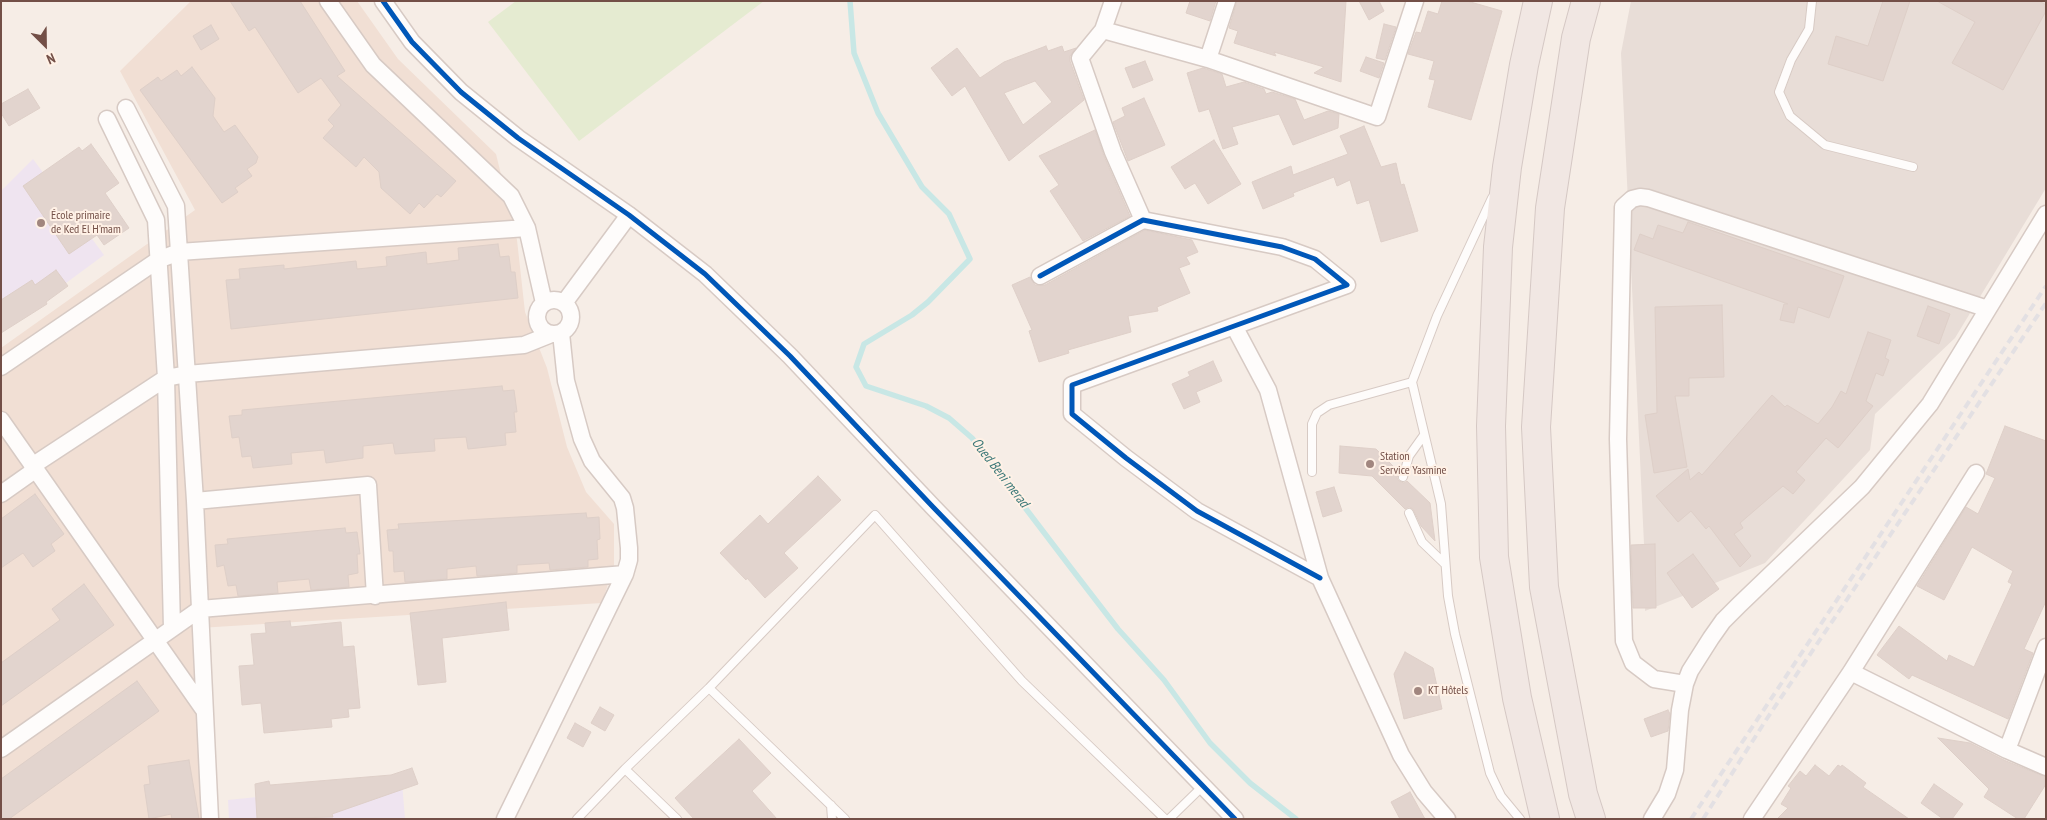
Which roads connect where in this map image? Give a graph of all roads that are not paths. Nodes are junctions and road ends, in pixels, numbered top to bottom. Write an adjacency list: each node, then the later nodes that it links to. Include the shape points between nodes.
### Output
1 (328, 1): 18 (street, via 373,65 511,196)
2 (383, 1): 16 (street, via 412,42 461,92 518,138)
3 (1113, 1): 9 (street)
4 (1227, 1): 10 (street)
5 (1415, 1): 10 (street, via 1377,118)
6 (1538, 1): 13 (highway)
7 (1586, 1): 70 (highway, via 1576,38 1550,208 1536,427 1544,586 1583,794)
8 (1812, 1): 14 (lane, via 1809,29 1791,60 1779,92 1790,116 1825,145)
9 (1103, 30): 10 (street); 17 (street, via 1080,58 1113,152)
10 (1208, 59)
11 (126, 108): 19 (street, via 176,206)
12 (107, 119): 20 (street, via 156,220)
13 (1507, 167): 30 (lane, via 1437,316); 69 (highway, via 1498,247 1492,426 1494,557 1518,698)
14 (1914, 167)
15 (2046, 214): 24 (street)
16 (629, 215): 23 (street); 56 (street, via 705,274 790,356)
17 (1143, 220): 21 (street); 25 (street, via 1282,247 1315,258 1347,285)
18 (527, 228): 19 (street); 22 (street)
19 (179, 252): 20 (street); 28 (street)
20 (158, 260): 27 (street); 29 (street)
21 (1040, 276)
22 (544, 303): 23 (street, via 554,300); 26 (street, via 537,311 537,322 543,332)
23 (564, 303): 26 (street, via 571,319 566,330)
24 (1988, 309): 49 (street, via 1930,404 1862,487 1723,621); 49 (street, via 1648,198 1632,199 1623,207 1618,439 1624,641 1632,663 1654,679)
25 (1234, 326): 42 (street, via 1268,390); 42 (street, via 1072,385 1072,414 1196,511)
26 (555, 334): 28 (street, via 524,345); 41 (street, via 582,439 592,461 622,498 626,508 629,548)
27 (1, 366)
28 (187, 374): 29 (street); 38 (street)
29 (166, 378): 33 (street); 45 (street)
30 (1412, 382): 32 (lane); 34 (lane, via 1330,405 1317,413 1312,424)
31 (1, 420): 33 (street)
32 (1424, 435): 36 (lane, via 1409,456); 40 (lane, via 1441,504)
33 (33, 468): 37 (street); 46 (street)
34 (1312, 472)
35 (1976, 473): 48 (street)
36 (1403, 477)
37 (1, 494)
38 (195, 501): 43 (street, via 368,484); 44 (street)
39 (1409, 514): 40 (lane, via 1422,542)
40 (1445, 564): 68 (lane, via 1454,627 1490,772 1501,796)
41 (625, 574): 43 (street); 60 (street)
42 (1320, 578): 67 (street, via 1401,755 1424,792)
43 (375, 596): 44 (street)
44 (200, 609): 45 (street); 51 (street)
45 (172, 628): 46 (street)
46 (155, 640): 51 (street); 52 (street)
47 (2046, 647): 53 (street)
48 (1850, 672): 53 (street); 58 (street)
49 (1685, 684): 71 (street, via 1675,770 1667,794)
50 (709, 688): 55 (lane); 57 (lane); 65 (lane, via 874,515 1022,681)
51 (204, 710): 59 (street)
52 (1, 749)
53 (2008, 750): 54 (street)
54 (2046, 767)
55 (625, 769): 61 (lane); 62 (lane)
56 (1203, 786): 65 (lane); 66 (street)
57 (831, 805): 63 (lane); 64 (lane)
58 (1751, 816)
59 (210, 819)
60 (505, 819)
61 (577, 819)
62 (677, 819)
63 (832, 819)
64 (845, 819)
65 (1167, 819)
66 (1235, 819)
67 (1447, 819)
68 (1520, 819)
69 (1545, 819)
70 (1591, 819)
71 (1652, 819)

